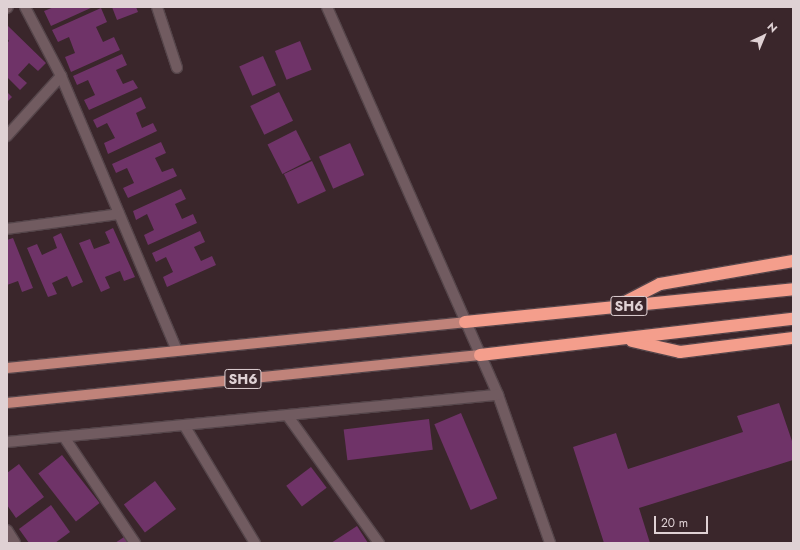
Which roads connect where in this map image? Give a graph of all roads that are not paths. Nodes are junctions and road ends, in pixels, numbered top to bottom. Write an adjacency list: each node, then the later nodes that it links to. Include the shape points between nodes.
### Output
1 (25, 7): 5 (street)
2 (157, 7): 4 (street)
3 (327, 7): 13 (street)
4 (177, 68)
5 (61, 76): 6 (street); 7 (street)
6 (7, 136)
7 (119, 214): 8 (street); 16 (street)
8 (7, 229)
9 (793, 261): 11 (highway, via 660,284)
10 (793, 290): 11 (highway, SH6)
11 (616, 307): 13 (highway, SH6)
12 (793, 319): 15 (highway, SH6)
13 (465, 322): 16 (main road, SH6); 17 (street)
14 (793, 338): 15 (highway, via 680,352)
15 (623, 339): 17 (highway, SH6)
16 (177, 351): 18 (main road, SH6)
17 (480, 355): 19 (street); 20 (main road, SH6)
18 (7, 368)
19 (498, 395): 21 (street); 30 (street)
20 (7, 403)
21 (287, 416): 22 (street); 29 (street)
22 (184, 426): 23 (street); 28 (street)
23 (64, 437): 24 (street); 27 (street)
24 (7, 442)
25 (7, 530): 26 (street)
26 (15, 543)
27 (135, 543)
28 (255, 543)
29 (380, 543)
30 (550, 543)

